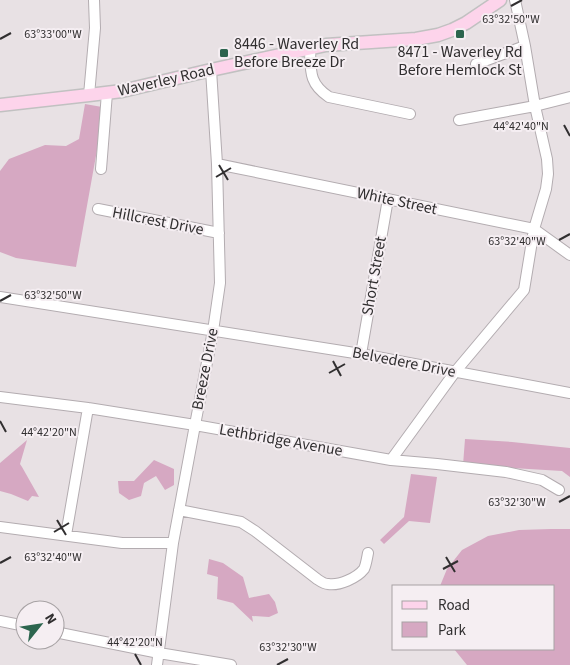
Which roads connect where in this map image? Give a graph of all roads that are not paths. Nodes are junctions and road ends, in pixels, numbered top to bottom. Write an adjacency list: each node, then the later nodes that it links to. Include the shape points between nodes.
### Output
1 (94, 0): 9 (street)
2 (500, 0): 5 (main road, Waverley Road, via 466,23 438,34 416,39)
3 (515, 0): 4 (street)
4 (525, 46): 6 (street); 12 (street)
5 (310, 48): 7 (main road, Waverley Road); 13 (street, via 314,83 328,97)
6 (476, 64)
7 (211, 70): 8 (main road, Waverley Road); 15 (street, Breeze Drive)
8 (107, 93): 9 (main road, Waverley Road); 16 (street)
9 (89, 95): 11 (main road, Waverley Road)
10 (570, 98): 12 (street)
11 (0, 105)
12 (535, 106): 14 (street); 19 (street, via 548,174)
13 (410, 114)
14 (459, 120)
15 (217, 164): 17 (street, White Street); 20 (street, Breeze Drive)
16 (101, 169)
17 (388, 199): 19 (street, White Street); 24 (street, Short Street)
18 (98, 209): 20 (street, Hillcrest Drive)
19 (534, 229): 21 (street, White Street); 25 (street, via 524,290)
20 (219, 232): 23 (street, Breeze Drive, via 220,283)
21 (570, 255)
22 (0, 297): 23 (street, Belvedere Drive)
23 (213, 331): 24 (street, Belvedere Drive); 29 (street, Breeze Drive)
24 (361, 354): 25 (street, Belvedere Drive)
25 (455, 372): 26 (street, Belvedere Drive); 30 (street)
26 (570, 392)
27 (0, 397): 28 (street, Lethbridge Avenue)
28 (88, 408): 29 (street, Lethbridge Avenue); 34 (street)
29 (194, 425): 30 (street, Lethbridge Avenue); 32 (street, Breeze Drive)
30 (391, 460): 31 (street, Lethbridge Avenue, via 506,472 542,480)
31 (559, 490)
32 (179, 510): 35 (street, Breeze Drive); 36 (street, via 241,522 326,584 335,585 355,576 364,568)
33 (0, 527): 34 (street)
34 (66, 535): 35 (street, via 122,543)
35 (173, 543): 40 (street, Breeze Drive)
36 (368, 553)
37 (0, 621): 38 (street)
38 (15, 624)
39 (65, 634): 40 (street)
40 (159, 653): 41 (street, Breeze Drive); 42 (street)
41 (157, 665)
42 (232, 665)

